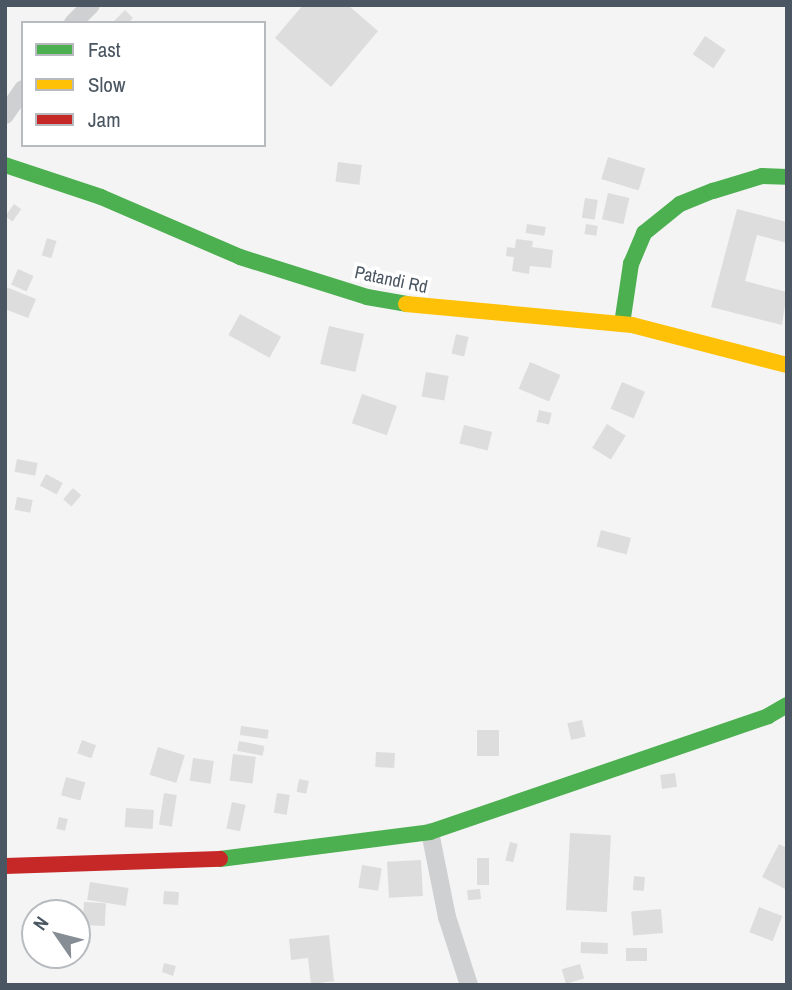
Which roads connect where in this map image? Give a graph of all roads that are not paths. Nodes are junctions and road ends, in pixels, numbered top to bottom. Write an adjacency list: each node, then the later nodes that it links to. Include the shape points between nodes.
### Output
1 (91, 5): 2 (street)
2 (75, 21)
3 (21, 92): 4 (street)
4 (5, 115)
5 (5, 165): 7 (street, Patandi Rd, via 101,197 240,257 367,298 430,308)
6 (787, 177): 7 (street, via 762,176 713,191 680,204 644,233 631,264)
7 (622, 324): 8 (street, Patandi Rd)
8 (787, 365)
9 (787, 705): 10 (street, via 768,716)
10 (430, 832): 11 (street, via 215,860); 12 (street, via 447,917)
11 (5, 866)
12 (469, 985)

